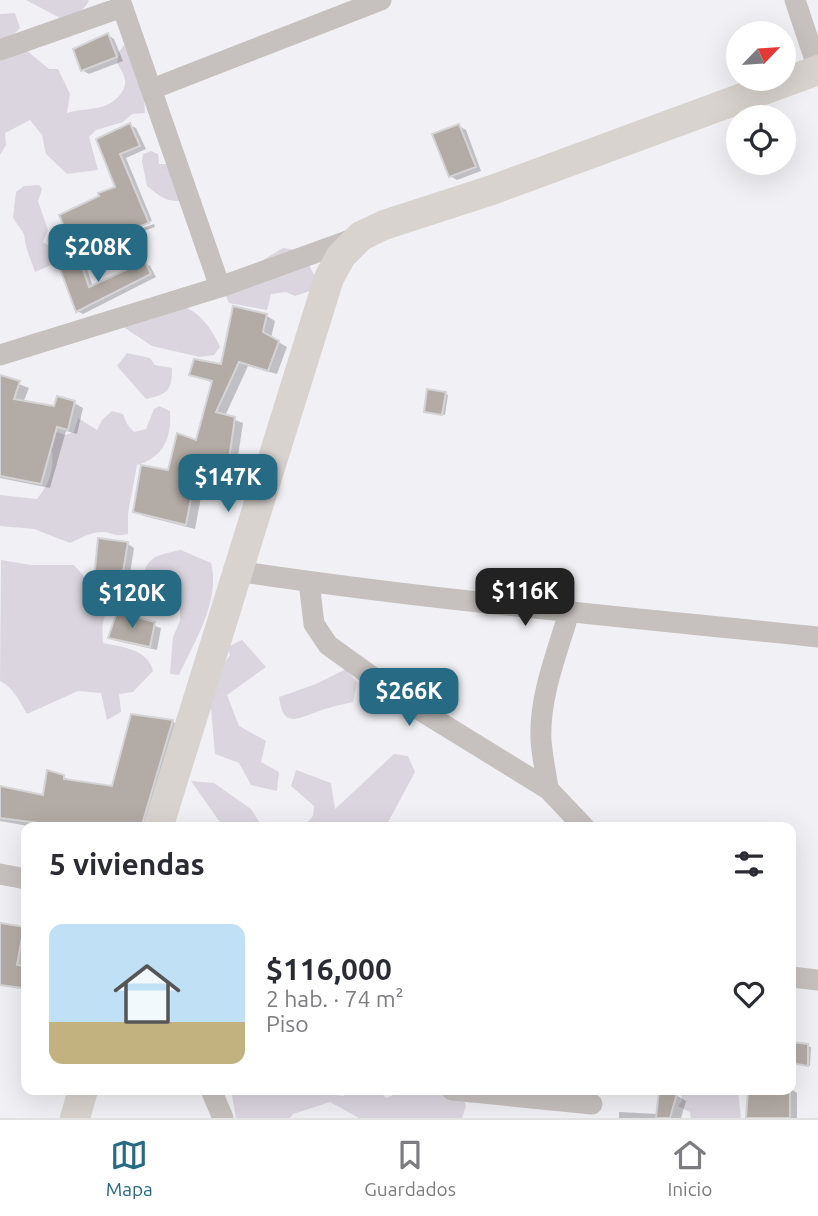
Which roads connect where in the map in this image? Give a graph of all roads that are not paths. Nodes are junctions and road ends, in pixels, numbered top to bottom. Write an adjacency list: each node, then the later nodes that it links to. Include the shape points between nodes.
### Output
1 (381, 0): 6 (street)
2 (795, 0): 5 (street)
3 (121, 4): 4 (street); 6 (street)
4 (0, 50)
5 (818, 69): 7 (street)
6 (152, 89): 8 (street)
7 (361, 236): 8 (street); 10 (street, via 328,278)
8 (220, 288): 9 (street)
9 (0, 355)
10 (237, 571): 11 (street); 15 (street)
11 (309, 582): 12 (street); 14 (street, via 314,624 328,645 410,704)
12 (569, 612): 13 (street); 14 (street, via 549,673 544,707 541,739)
13 (818, 637)
14 (548, 789): 16 (street)
15 (160, 822)
16 (579, 822)
17 (0, 874): 18 (street)
18 (21, 878)
19 (796, 978): 20 (street)
20 (818, 980)
21 (82, 1095): 25 (street)
22 (213, 1095): 26 (street)
23 (502, 1095): 24 (street)
24 (592, 1104)
25 (75, 1118)
26 (223, 1118)

